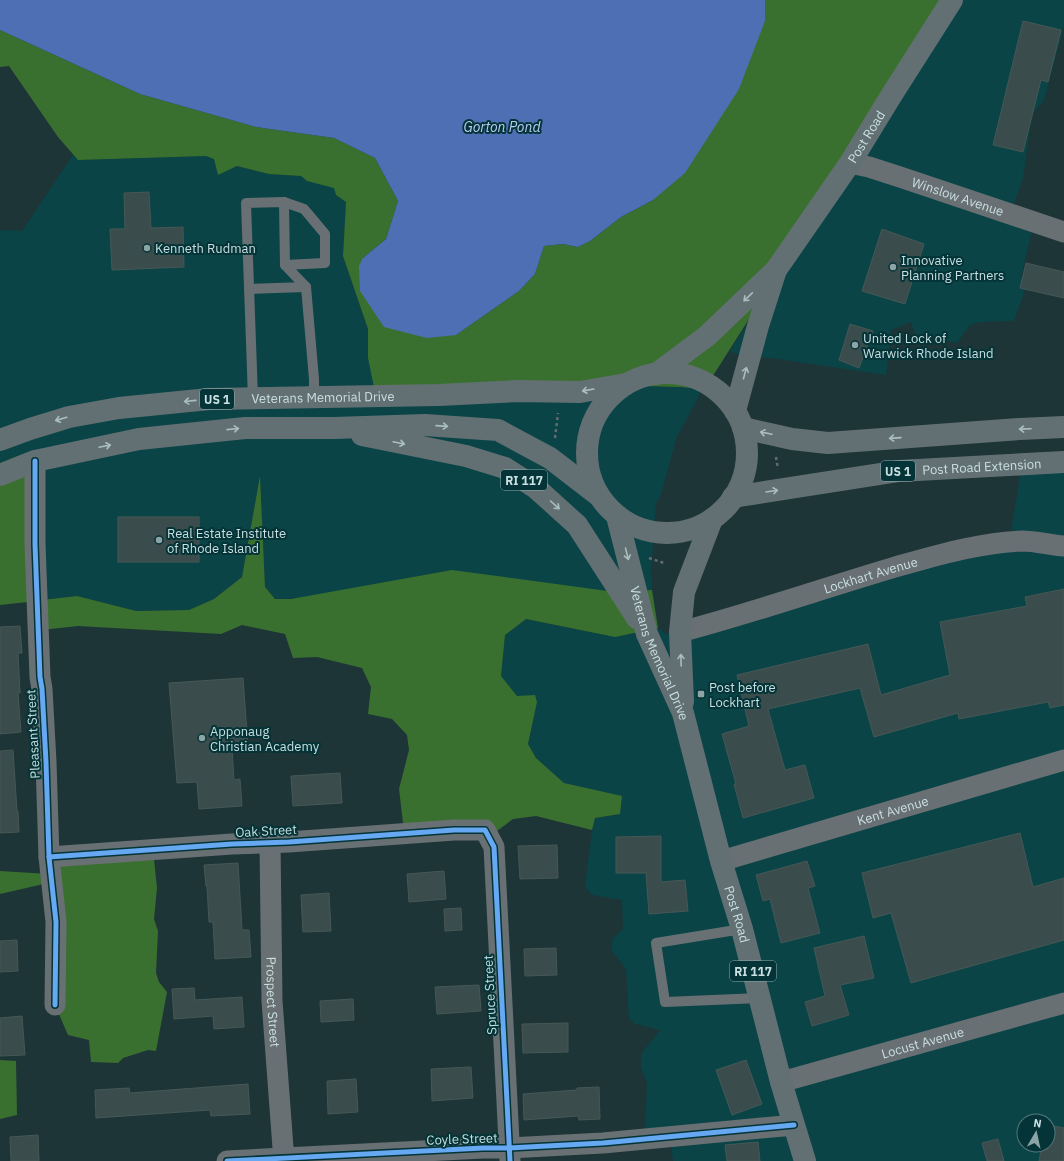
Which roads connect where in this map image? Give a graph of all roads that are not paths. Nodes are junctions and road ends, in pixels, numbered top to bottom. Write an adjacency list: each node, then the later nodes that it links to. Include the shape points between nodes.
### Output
1 (952, 0): 2 (main road, Post Road)
2 (850, 163): 4 (street, Winslow Avenue, via 869,167); 6 (main road, Post Road)
3 (284, 202): 5 (lane); 5 (lane, via 304,209 325,234 325,263); 8 (lane, via 246,203)
4 (1064, 232)
5 (285, 265): 7 (lane)
6 (776, 270): 9 (main road, Post Road, one-way to 9, via 707,336); 13 (main road, Post Road, one-way to 6, via 758,326)
7 (306, 287): 8 (lane); 11 (lane)
8 (250, 289): 12 (lane)
9 (656, 374): 10 (main road, Post Road / US 1); 13 (main road, Post Road / US 1, via 679,374 701,381 720,393)
10 (626, 384): 11 (main road, Veterans Memorial Drive / US 1, one-way to 11, via 580,392); 20 (main road, Post Road, via 606,400 593,421 586,446 588,471)
11 (314, 397): 12 (main road, Veterans Memorial Drive / US 1)
12 (253, 398): 16 (main road, Veterans Memorial Drive / US 1, one-way to 16, via 209,399 119,408 69,417)
13 (739, 420): 14 (main road, one-way to 13, via 828,443 792,439); 21 (main road, Post Road, via 747,452 744,476)
14 (1064, 427)
15 (334, 428): 17 (main road, one-way to 15, via 139,439 245,428); 20 (main road, one-way to 20, via 425,425 498,430 550,458); 26 (main road, RI 117, one-way to 26, via 466,456 505,468 536,488 577,525)
16 (0, 440)
17 (35, 461): 19 (main road); 31 (street, Pleasant Street, via 35,544)
18 (1064, 462): 21 (main road, Post Road Extension / US 1, one-way to 18, via 899,471)
19 (0, 475)
20 (598, 495): 22 (main road, Post Road)
21 (734, 497): 23 (main road, Post Road)
22 (617, 516): 23 (main road, Post Road, via 639,528 664,533 689,530); 26 (main road, Veterans Memorial Drive, one-way to 26)
23 (712, 519): 25 (main road, Veterans Memorial Drive / RI 117, via 684,592)
24 (1064, 546): 25 (street, Lockhart Avenue, via 1023,541 958,550)
25 (680, 632): 27 (main road, Veterans Memorial Drive / RI 117, one-way to 25)
26 (647, 634): 27 (main road, Veterans Memorial Drive / RI 117)
27 (683, 713): 32 (main road, Post Road / RI 117)
28 (1064, 760): 32 (street, Kent Avenue)
29 (485, 830): 30 (street, Oak Street); 39 (street, Spruce Street, via 494,847)
30 (270, 843): 31 (street, Oak Street); 40 (street, Prospect Street, via 272,1001)
31 (49, 857): 36 (street, Pleasant Street, via 56,922)
32 (721, 861): 33 (main road, Post Road / RI 117)
33 (742, 929): 34 (main road, Post Road / RI 117); 34 (lane, via 656,944 665,1002)
34 (760, 998): 37 (main road, Post Road / RI 117)
35 (1064, 1003): 37 (street, Locust Avenue)
36 (54, 1006)
37 (781, 1082): 38 (main road, Post Road / RI 117)
38 (794, 1125): 39 (street, Coyle Street); 42 (main road, Post Road / RI 117)
39 (509, 1154): 40 (street, Coyle Street, via 483,1148)
40 (284, 1160): 41 (street, Coyle Street)
41 (227, 1161)
42 (806, 1161)

